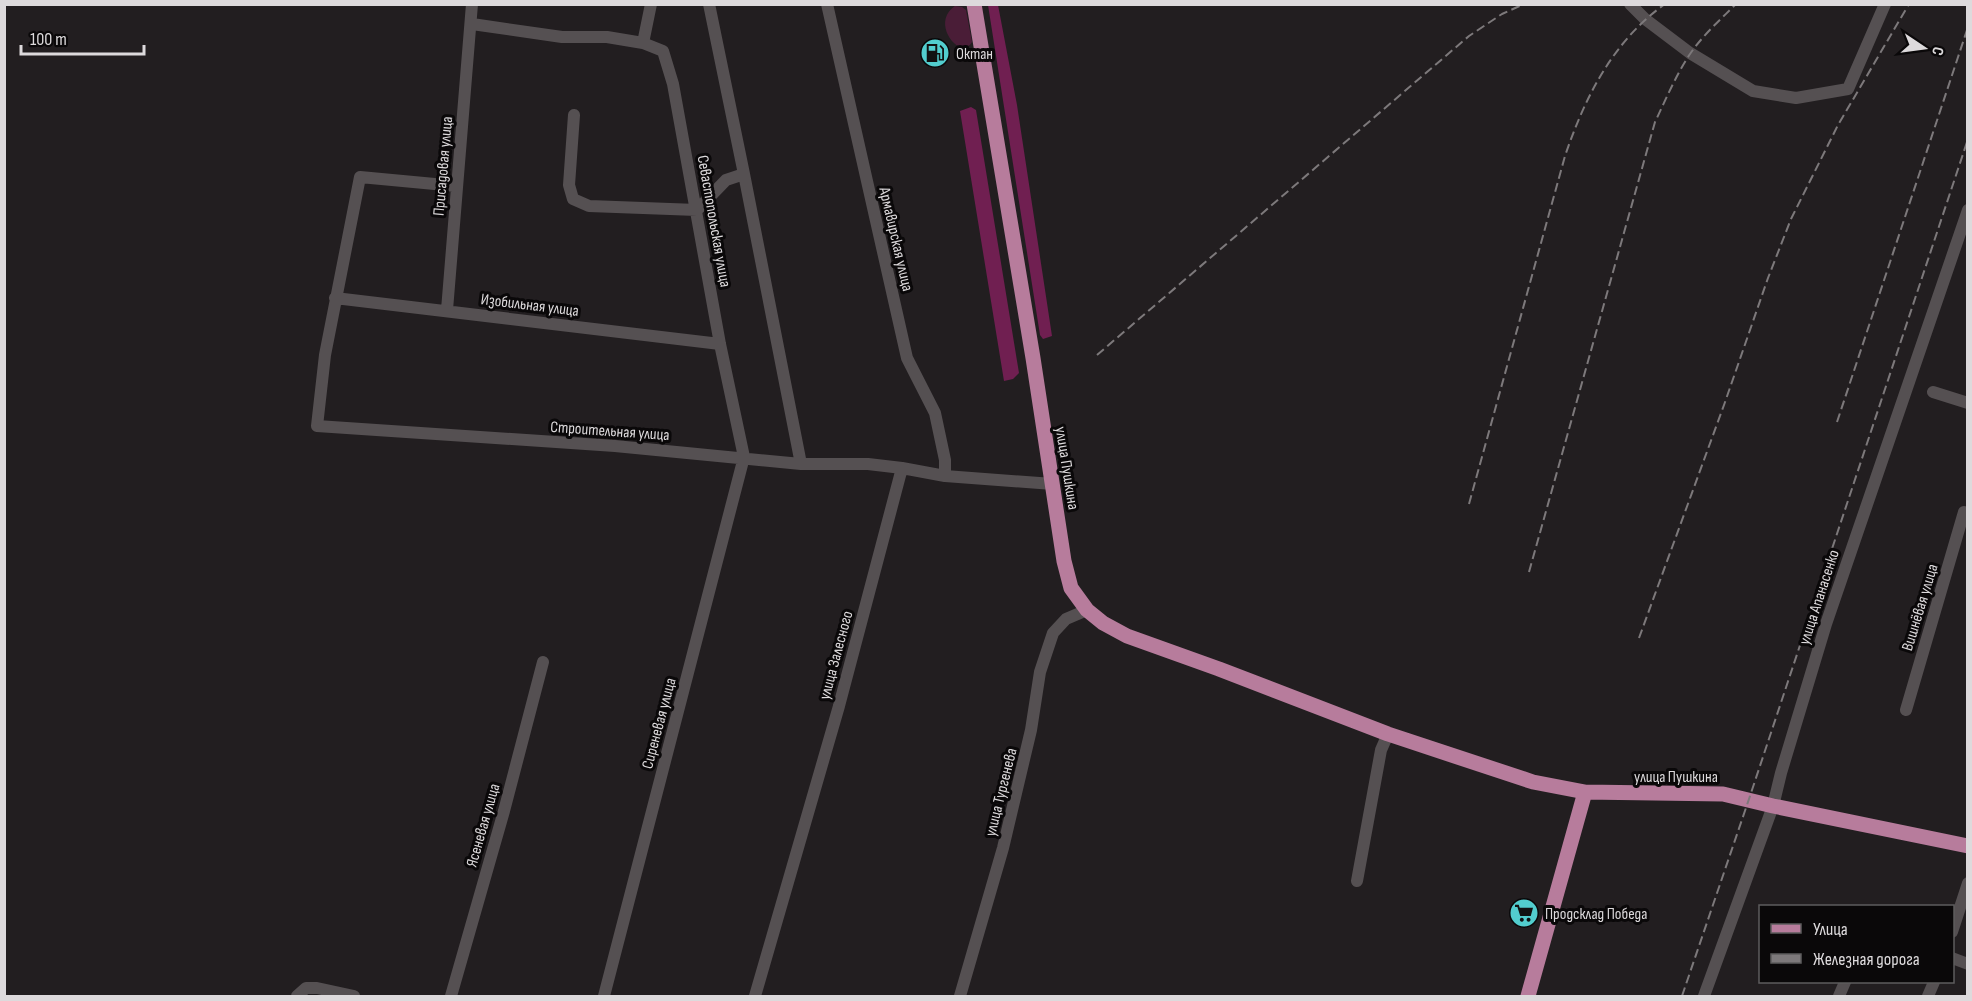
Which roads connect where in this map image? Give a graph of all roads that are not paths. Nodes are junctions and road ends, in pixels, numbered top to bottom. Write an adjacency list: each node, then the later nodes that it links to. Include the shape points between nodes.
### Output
1 (472, 4): 8 (street, Присадовая улица)
2 (651, 4): 9 (street)
3 (709, 4): 11 (street)
4 (827, 4): 23 (street, Армавирская улица, via 907,358 935,413)
5 (974, 4): 24 (main road, улица Пушкина)
6 (1630, 4): 7 (street, via 1690,53 1753,90 1796,98 1848,89)
7 (1886, 4)
8 (472, 24): 9 (street); 12 (street, Присадовая улица)
9 (643, 43): 13 (street, Севастопольская улица, via 663,51)
10 (574, 115): 13 (street, via 569,185 573,199 590,206)
11 (744, 174): 13 (street, via 726,180); 21 (street)
12 (456, 186): 15 (street, via 360,177); 16 (street, Присадовая улица)
13 (697, 210): 17 (street, Севастопольская улица)
14 (1968, 210): 31 (street, улица Апанасенко, via 1829,613)
15 (335, 298): 16 (street, Изобильная улица); 20 (street, Строительная улица, via 316,426)
16 (447, 310): 17 (street, Изобильная улица)
17 (720, 344): 20 (street, Севастопольская улица)
18 (1933, 392): 19 (street)
19 (1968, 403)
20 (744, 457): 21 (street, Строительная улица); 41 (street, Сиреневая улица)
21 (801, 464): 22 (street, Строительная улица)
22 (902, 468): 23 (street); 42 (street, улица Залесного)
23 (945, 476): 24 (street)
24 (1053, 484): 26 (main road, улица Пушкина, via 1071,588)
25 (1966, 509): 28 (street, Вишнёвая улица)
26 (1087, 610): 29 (main road, улица Пушкина, via 1127,636); 43 (street, улица Тургенева, via 1066,619 1053,633 1040,672 1031,730 1003,848)
27 (543, 662): 40 (street, Ясеневая улица)
28 (1905, 710)
29 (1388, 734): 30 (main road, улица Пушкина, via 1533,782); 33 (street, via 1381,750)
30 (1585, 792): 31 (main road, улица Пушкина, via 1724,794); 44 (main road)
31 (1773, 806): 32 (main road, улица Пушкина); 45 (street, улица Апанасенко)
32 (1968, 846)
33 (1357, 881)
34 (1968, 883): 35 (street)
35 (1954, 929)
36 (1954, 958): 37 (street)
37 (1968, 964)
38 (302, 992): 39 (street, via 317,988)
39 (354, 996)
40 (451, 996)
41 (604, 996)
42 (756, 996)
43 (960, 996)
44 (1528, 996)
45 (1704, 996)

